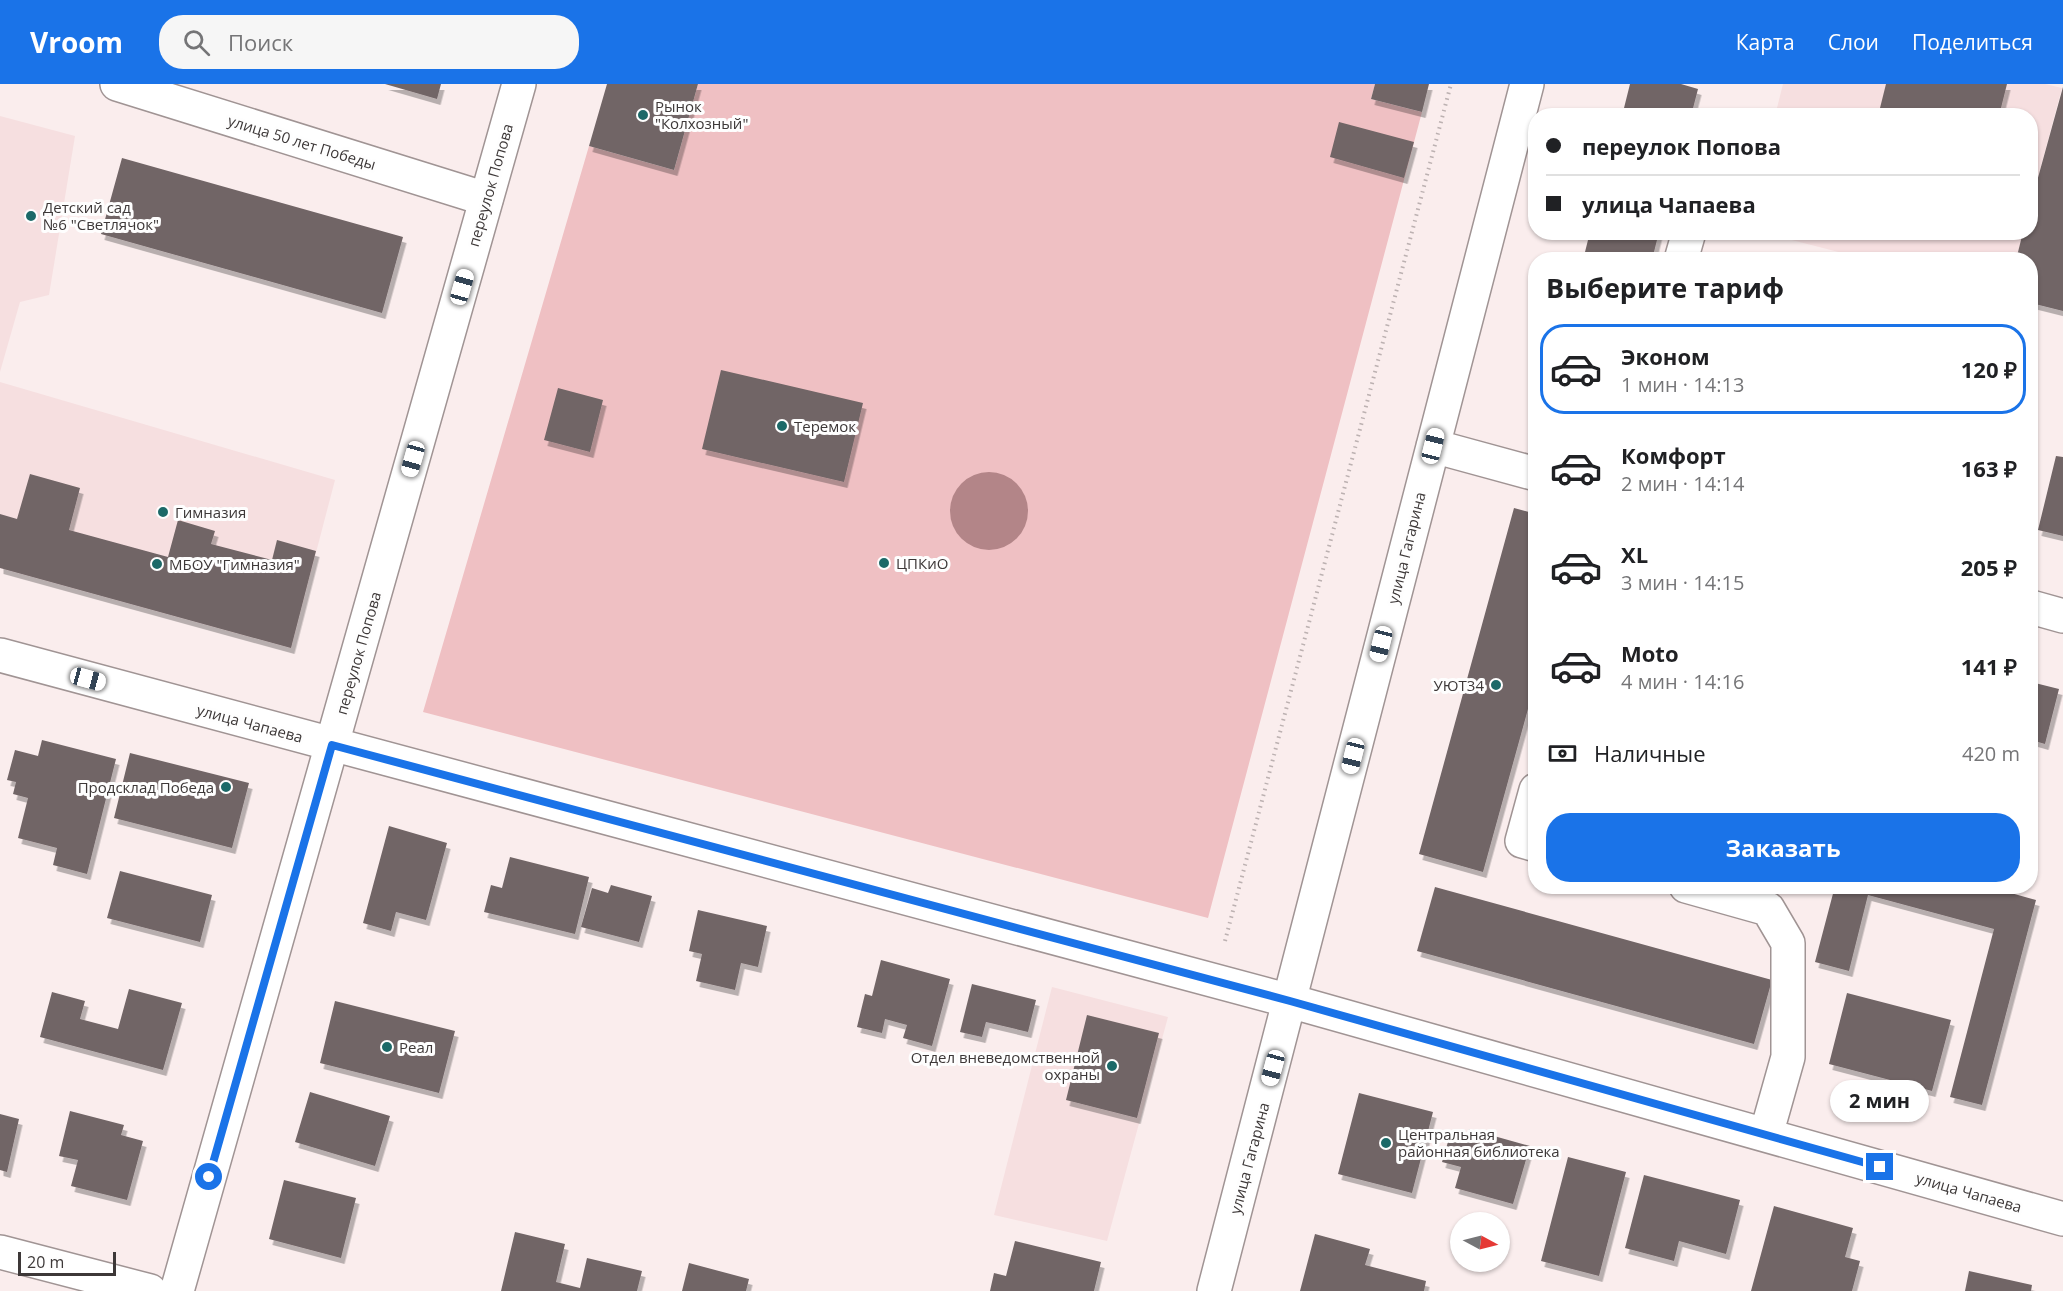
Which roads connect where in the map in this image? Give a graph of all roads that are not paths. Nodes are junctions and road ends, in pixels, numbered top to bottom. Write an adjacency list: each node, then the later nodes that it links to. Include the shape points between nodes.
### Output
1 (117, 84): 4 (street, улица 50 лет Победы)
2 (519, 84): 4 (street, переулок Попова)
3 (1527, 84): 5 (street, улица Гагарина)
4 (486, 199): 10 (street, переулок Попова)
5 (1433, 446): 6 (street); 14 (street, улица Гагарина)
6 (1528, 472)
7 (2038, 609): 8 (street)
8 (2063, 616)
9 (0, 655): 10 (street, улица Чапаева)
10 (332, 745): 14 (street, улица Чапаева); 19 (street, переулок Попова)
11 (1528, 819): 12 (street, via 1522,841)
12 (1528, 843)
13 (1715, 894): 15 (street, via 1768,909 1788,943 1788,1058)
14 (1290, 1001): 15 (street, улица Чапаева); 20 (street, улица Гагарина)
15 (1766, 1135): 16 (street, улица Чапаева)
16 (2063, 1219)
17 (0, 1252): 18 (street)
18 (150, 1291)
19 (177, 1291)
20 (1214, 1291)

